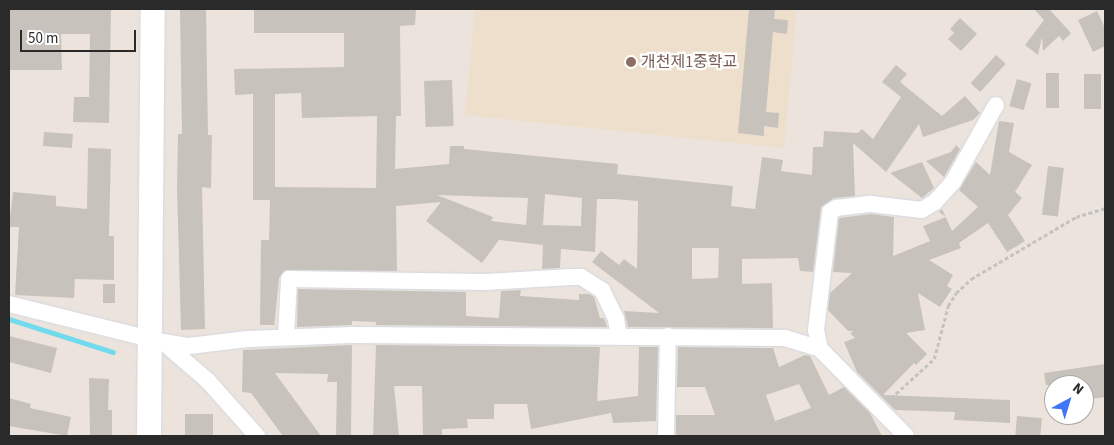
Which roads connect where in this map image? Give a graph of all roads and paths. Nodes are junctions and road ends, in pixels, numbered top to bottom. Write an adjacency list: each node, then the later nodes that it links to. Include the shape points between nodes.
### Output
1 (153, 9): 8 (main road)
2 (996, 105): 9 (street, via 953,182 935,202 922,210 871,204 836,208 830,212 816,330)
3 (1105, 208): 10 (path, via 1076,217 971,279 956,292 948,306 934,359)
4 (9, 304): 8 (street)
5 (619, 336): 6 (street); 7 (street); 7 (street, via 616,319 602,290 582,278 571,278 486,282 289,280)
6 (668, 336): 9 (street, via 776,337 806,342); 13 (street)
7 (286, 337): 8 (street, via 189,346)
8 (156, 340): 11 (main road); 12 (street, via 208,381)
9 (820, 349): 10 (street)
10 (880, 407): 14 (street)
11 (149, 436)
12 (257, 436)
13 (666, 436)
14 (906, 436)

